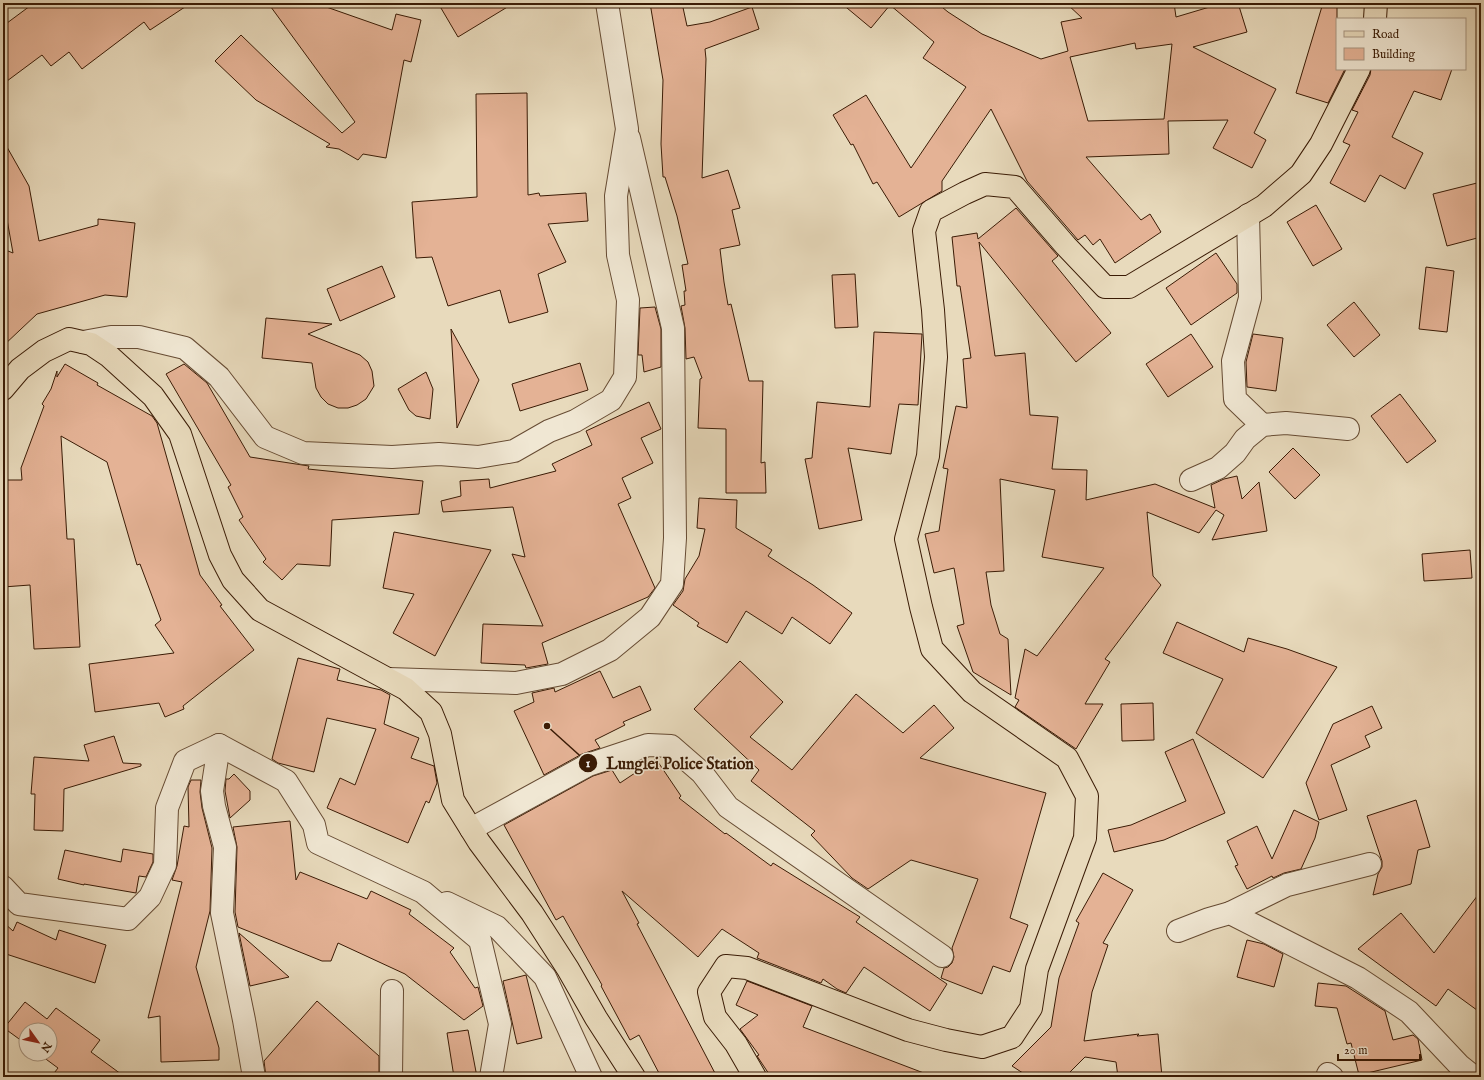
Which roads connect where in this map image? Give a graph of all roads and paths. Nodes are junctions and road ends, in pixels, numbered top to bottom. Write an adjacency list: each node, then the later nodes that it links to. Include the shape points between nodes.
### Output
1 (607, 3): 5 (street)
2 (1376, 3): 3 (main road)
3 (1375, 18)
4 (1358, 70): 6 (main road, via 1321,144 1301,174 1264,206)
5 (627, 129): 7 (street, via 616,196 618,255 628,300 625,377 611,400 575,422 549,431 514,450 478,457 439,454 392,457 303,453 265,437 219,377 185,348 140,337 111,337); 12 (street, via 673,328 675,538 672,584 650,617 610,650 562,674 516,683)
6 (1248, 215): 9 (street, via 1250,298 1233,361 1235,399); 27 (main road, via 1128,287 1105,287 1015,187 985,184 931,210 924,231 936,357 928,456 906,539 932,649 972,692 1067,758 1087,796 1084,838 1037,969 1032,1008 1012,1037 982,1047 946,1040 908,1030 747,968 726,966 709,992 715,1017 736,1044)
7 (84, 342): 8 (main road, via 69,339 44,351 20,369); 12 (main road, via 109,356 153,396 180,434 220,555 233,580 260,610)
8 (3, 389)
9 (1262, 425): 10 (street, via 1286,423); 11 (street, via 1244,439 1235,453 1218,468)
10 (1348, 429)
11 (1191, 480)
12 (388, 679): 14 (main road, via 406,689 431,712 440,734 453,800)
13 (220, 745): 16 (street, via 185,761 167,808 165,864 150,897 128,919 19,904); 17 (street, via 286,781 314,824 318,843); 22 (street, via 212,791 225,847 222,913)
14 (471, 829): 20 (street, via 588,765 648,745 671,746 702,773 728,807); 26 (main road, via 532,913)
15 (1370, 864): 18 (street, via 1287,885)
16 (3, 887)
17 (423, 892): 24 (street, via 480,940 500,1024); 25 (street, via 497,927 545,977)
18 (1230, 913): 19 (street); 28 (street, via 1358,978 1409,1012 1459,1065)
19 (1178, 931)
20 (942, 956)
21 (392, 991): 23 (street)
22 (254, 1077)
23 (391, 1077)
24 (491, 1077)
25 (591, 1077)
26 (634, 1077)
27 (755, 1077)
28 (1474, 1077)

